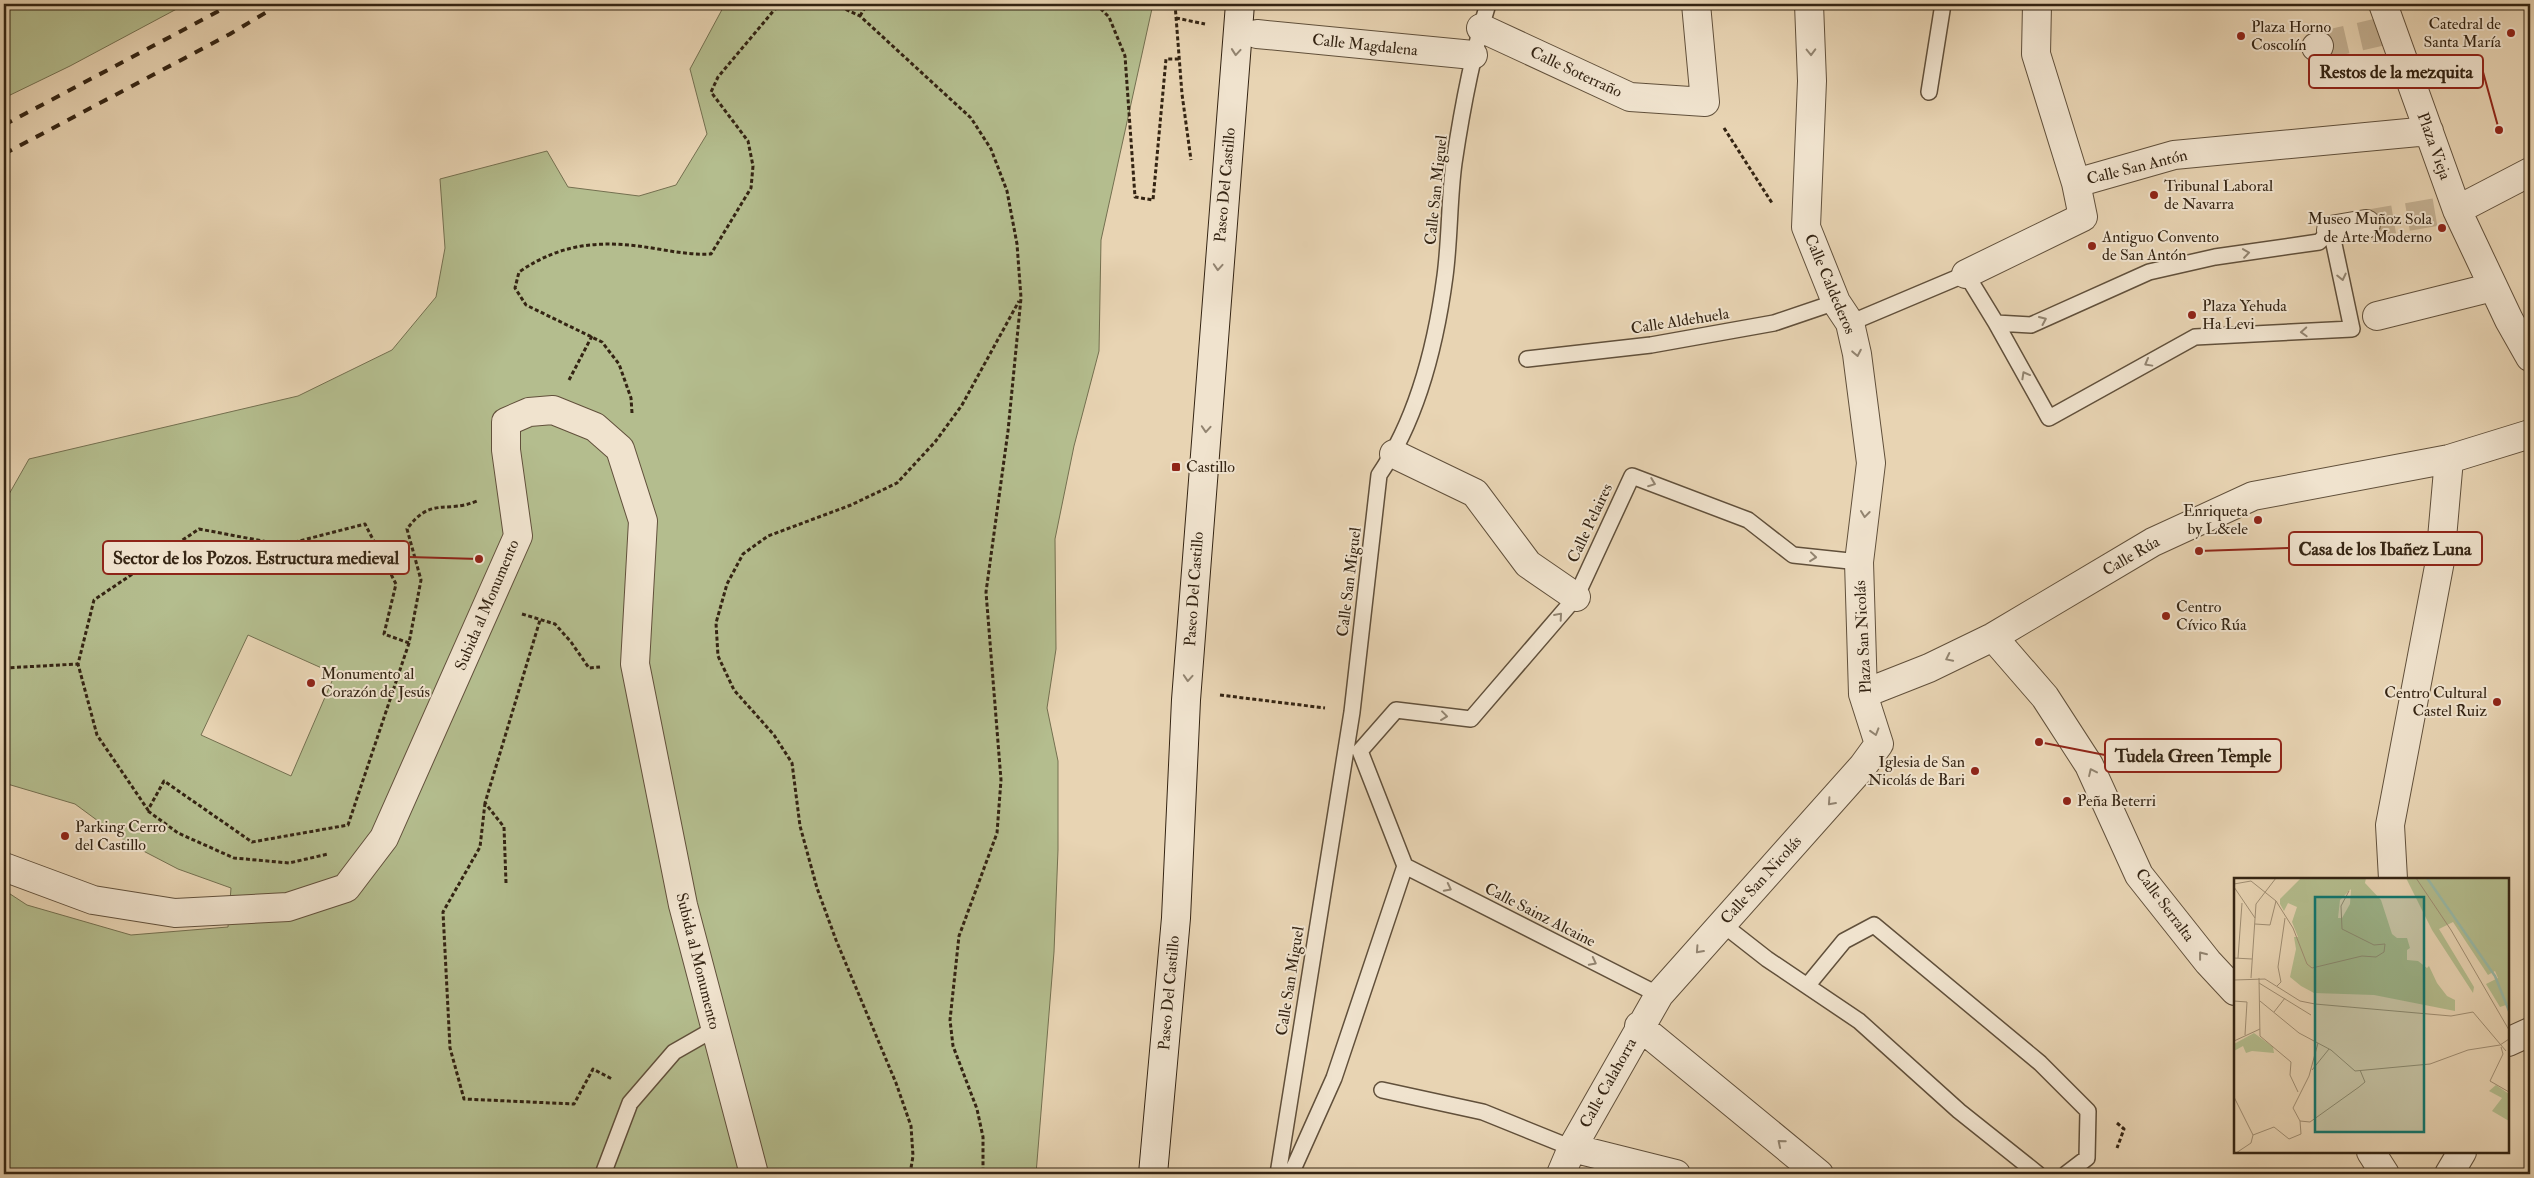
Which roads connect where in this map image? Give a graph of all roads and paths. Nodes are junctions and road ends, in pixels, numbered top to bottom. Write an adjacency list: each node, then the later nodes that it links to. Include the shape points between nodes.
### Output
1 (791, 4): 31 (path, via 775,9 718,77 711,92 748,141 753,166 751,188 710,254 693,255 605,242 576,246 540,258 519,272 515,288 526,305)
2 (834, 4): 12 (path)
3 (867, 4): 12 (path)
4 (1096, 4): 16 (path, via 1109,17 1125,56 1136,197 1153,200 1166,59)
5 (1175, 4): 16 (path)
6 (1240, 4): 77 (street, Paseo Del Castillo, one-way to 77, via 1186,700 1176,918)
7 (1696, 4): 13 (street, Calle Soterraño, via 1705,102 1630,97)
8 (1809, 4): 28 (street, Calle Caldederos, one-way to 28, via 1812,82 1806,227)
9 (1943, 4): 17 (lane)
10 (2038, 4): 21 (street, via 2036,54)
11 (2383, 4): 18 (street, Plaza Vieja, via 2388,30)
12 (860, 16): 27 (path, via 971,118 990,149 1007,191 1017,244)
13 (1484, 16): 15 (lane, Calle San Miguel)
14 (1257, 34): 15 (street, Calle Magdalena)
15 (1473, 56): 37 (lane, Calle San Miguel, via 1454,164 1445,276 1431,351 1412,413)
16 (1180, 59): 19 (path)
17 (1929, 92)
18 (2429, 131): 21 (street, Calle San Antón, via 2174,155); 22 (street, Plaza Vieja)
19 (1192, 170)
20 (2530, 172): 22 (street)
21 (2076, 183): 25 (street, Calle San Antón, via 2083,217)
22 (2453, 210): 26 (street, Plaza Vieja)
23 (2366, 224): 24 (street)
24 (2331, 230): 30 (lane, one-way to 24, via 2031,326 2149,272 2215,257 2319,242); 30 (lane, one-way to 30, via 2352,329 2195,337 2048,418)
25 (1966, 274): 28 (lane, Calle San Antón); 30 (lane)
26 (2493, 287): 29 (street); 32 (street, Plaza Vieja)
27 (1021, 298): 75 (path, via 962,406 929,449 897,482 851,505 768,536 743,554 727,584 716,623 718,656 734,690 774,735 792,763 800,826 817,888 912,1126 914,1156); 76 (path, via 1008,432 986,592 1001,780 997,833 959,936 950,1020 953,1046 977,1109 983,1137)
28 (1843, 313): 33 (lane, Calle Aldehuela, via 1651,345); 40 (street, Calle Caldederos, one-way to 40, via 1858,354 1871,463)
29 (2377, 316)
30 (1996, 322)
31 (592, 336): 34 (path); 36 (path, via 602,342 619,364 631,398 634,430)
32 (2530, 357)
33 (1527, 359)
34 (553, 410): 36 (street, Subida al Monumento, via 595,427); 39 (street, Subida al Monumento, via 529,412 506,422)
35 (2530, 434): 38 (street, Calle Rúa)
36 (620, 449): 47 (street, Subida al Monumento, via 643,521)
37 (1394, 454): 41 (street, via 1475,493 1528,564); 51 (lane, Calle San Miguel, via 1379,475)
38 (2449, 460): 44 (street, Calle Rúa, via 2253,496 2153,542); 58 (street, via 2440,561 2390,825)
39 (510, 488): 42 (street, Subida al Monumento, via 518,536); 45 (path, via 466,506 434,508 418,514 408,529 421,580)
40 (1859, 562): 41 (lane, Calle Pelaires, one-way to 40, via 1632,476 1748,520 1793,555); 50 (street, Plaza San Nicolás)
41 (1576, 597): 56 (lane, Calle Pelaires, one-way to 41, via 1360,750 1396,710 1471,719)
42 (489, 604): 43 (path); 57 (street, Subida al Monumento, via 384,838 346,888 288,907 175,913 93,900)
43 (540, 620): 47 (path, via 555,624 589,668); 53 (path)
44 (1992, 637): 50 (street, Calle Rúa, one-way to 50, via 1929,668); 62 (street, Calle Serralta, one-way to 44, via 2208,962 2140,875 2089,765 2045,697)
45 (409, 643): 46 (path, via 384,634 396,584 365,524 284,545 199,529 94,600); 54 (path, via 348,825 252,842 164,781)
46 (78, 664): 48 (path); 54 (path, via 96,735)
47 (635, 664): 65 (street, Subida al Monumento, via 683,905)
48 (4, 668)
49 (1211, 694): 51 (path)
50 (1863, 694): 52 (street, Plaza San Nicolás, one-way to 52, via 1879,744)
51 (1352, 712): 78 (lane, Calle San Miguel)
52 (1863, 766): 60 (street, Calle San Nicolás, one-way to 60)
53 (485, 803): 59 (path, via 504,827); 68 (path, via 480,847 443,912 450,1048 464,1099 574,1104 593,1069)
54 (148, 810): 55 (path, via 178,832 234,858 289,863)
55 (332, 854)
56 (1405, 866): 63 (lane, Calle Sainz Alcaine, one-way to 63); 79 (lane, via 1334,1078)
57 (4, 867)
58 (2393, 878)
59 (506, 883)
60 (1721, 923): 61 (lane); 63 (street, Calle San Nicolás, one-way to 63)
61 (1807, 986): 83 (lane, via 1860,1020 1959,1111); 84 (lane, via 1844,940 1874,925 2040,1063 2088,1111 2087,1158)
62 (2234, 989)
63 (1658, 994): 64 (street, Calle Calahorra)
64 (1639, 1026): 70 (street, Calle Calahorra); 82 (street, one-way to 64)
65 (716, 1028): 73 (lane, via 674,1052 630,1103); 74 (street, Subida al Monumento)
66 (2530, 1032): 67 (street)
67 (2509, 1042)
68 (614, 1080)
69 (1382, 1090): 70 (lane, via 1483,1112)
70 (1572, 1148): 80 (street, Calle Calahorra); 81 (street)
71 (2372, 1153): 85 (street)
72 (2461, 1153): 86 (street)
73 (603, 1174)
74 (754, 1174)
75 (910, 1174)
76 (983, 1174)
77 (1153, 1174)
78 (1278, 1174)
79 (1291, 1174)
80 (1561, 1174)
81 (1676, 1174)
82 (1819, 1174)
83 (2038, 1174)
84 (2066, 1174)
85 (2385, 1174)
86 (2449, 1174)

